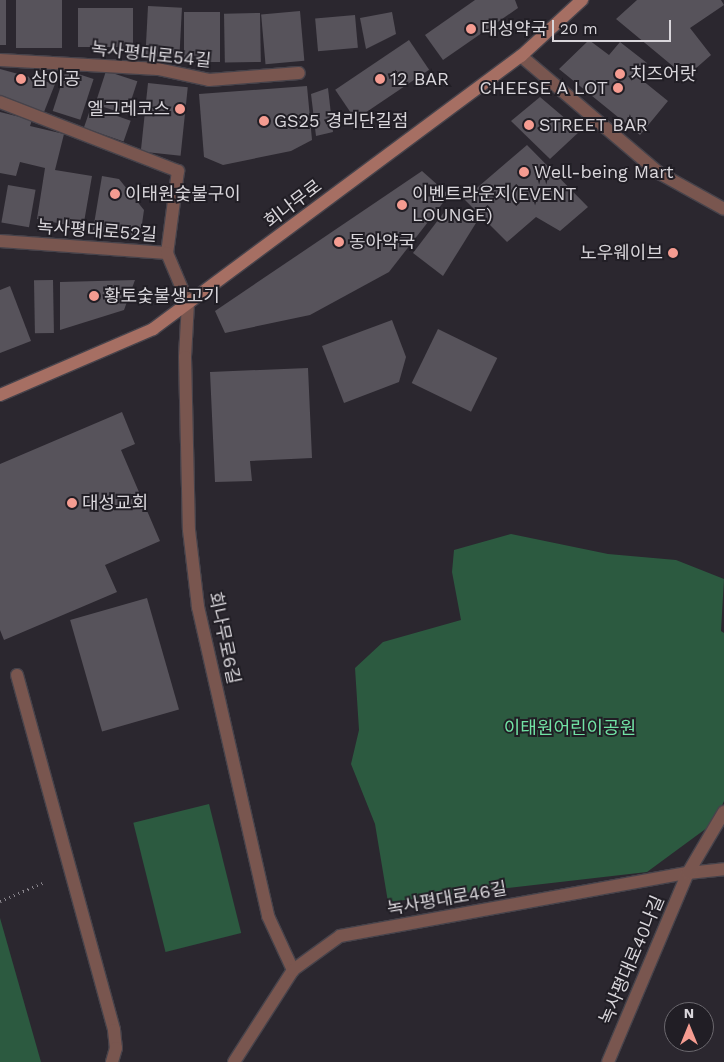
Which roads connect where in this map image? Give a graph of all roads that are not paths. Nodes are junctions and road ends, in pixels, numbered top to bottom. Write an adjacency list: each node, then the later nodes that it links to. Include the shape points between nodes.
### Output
1 (570, 0): 3 (street)
2 (582, 0): 3 (main road, 회나무로)
3 (565, 15): 4 (main road, 회나무로)
4 (521, 56): 8 (street, via 660,173); 11 (main road, 회나무로)
5 (0, 60): 6 (street, 녹사평대로54길, via 158,69 209,80)
6 (299, 73)
7 (0, 102): 10 (street, via 178,170)
8 (724, 209)
9 (0, 241): 10 (street, 녹사평대로52길)
10 (167, 253): 11 (street, 녹사평대로52길)
11 (188, 303): 12 (main road, 회나무로, via 153,329); 17 (street, 회나무로6길, via 185,357 189,530 198,607 268,916)
12 (0, 396)
13 (17, 675): 18 (street, via 114,1030 116,1048)
14 (724, 812): 16 (street, 녹사평대로40나길)
15 (724, 869): 16 (street, 녹사평대로46길)
16 (688, 873): 17 (street, 녹사평대로46길, via 340,936); 20 (street, 녹사평대로40나길)
17 (293, 970): 19 (street, 녹사평대로46길)
18 (112, 1062)
19 (234, 1062)
20 (608, 1062)

